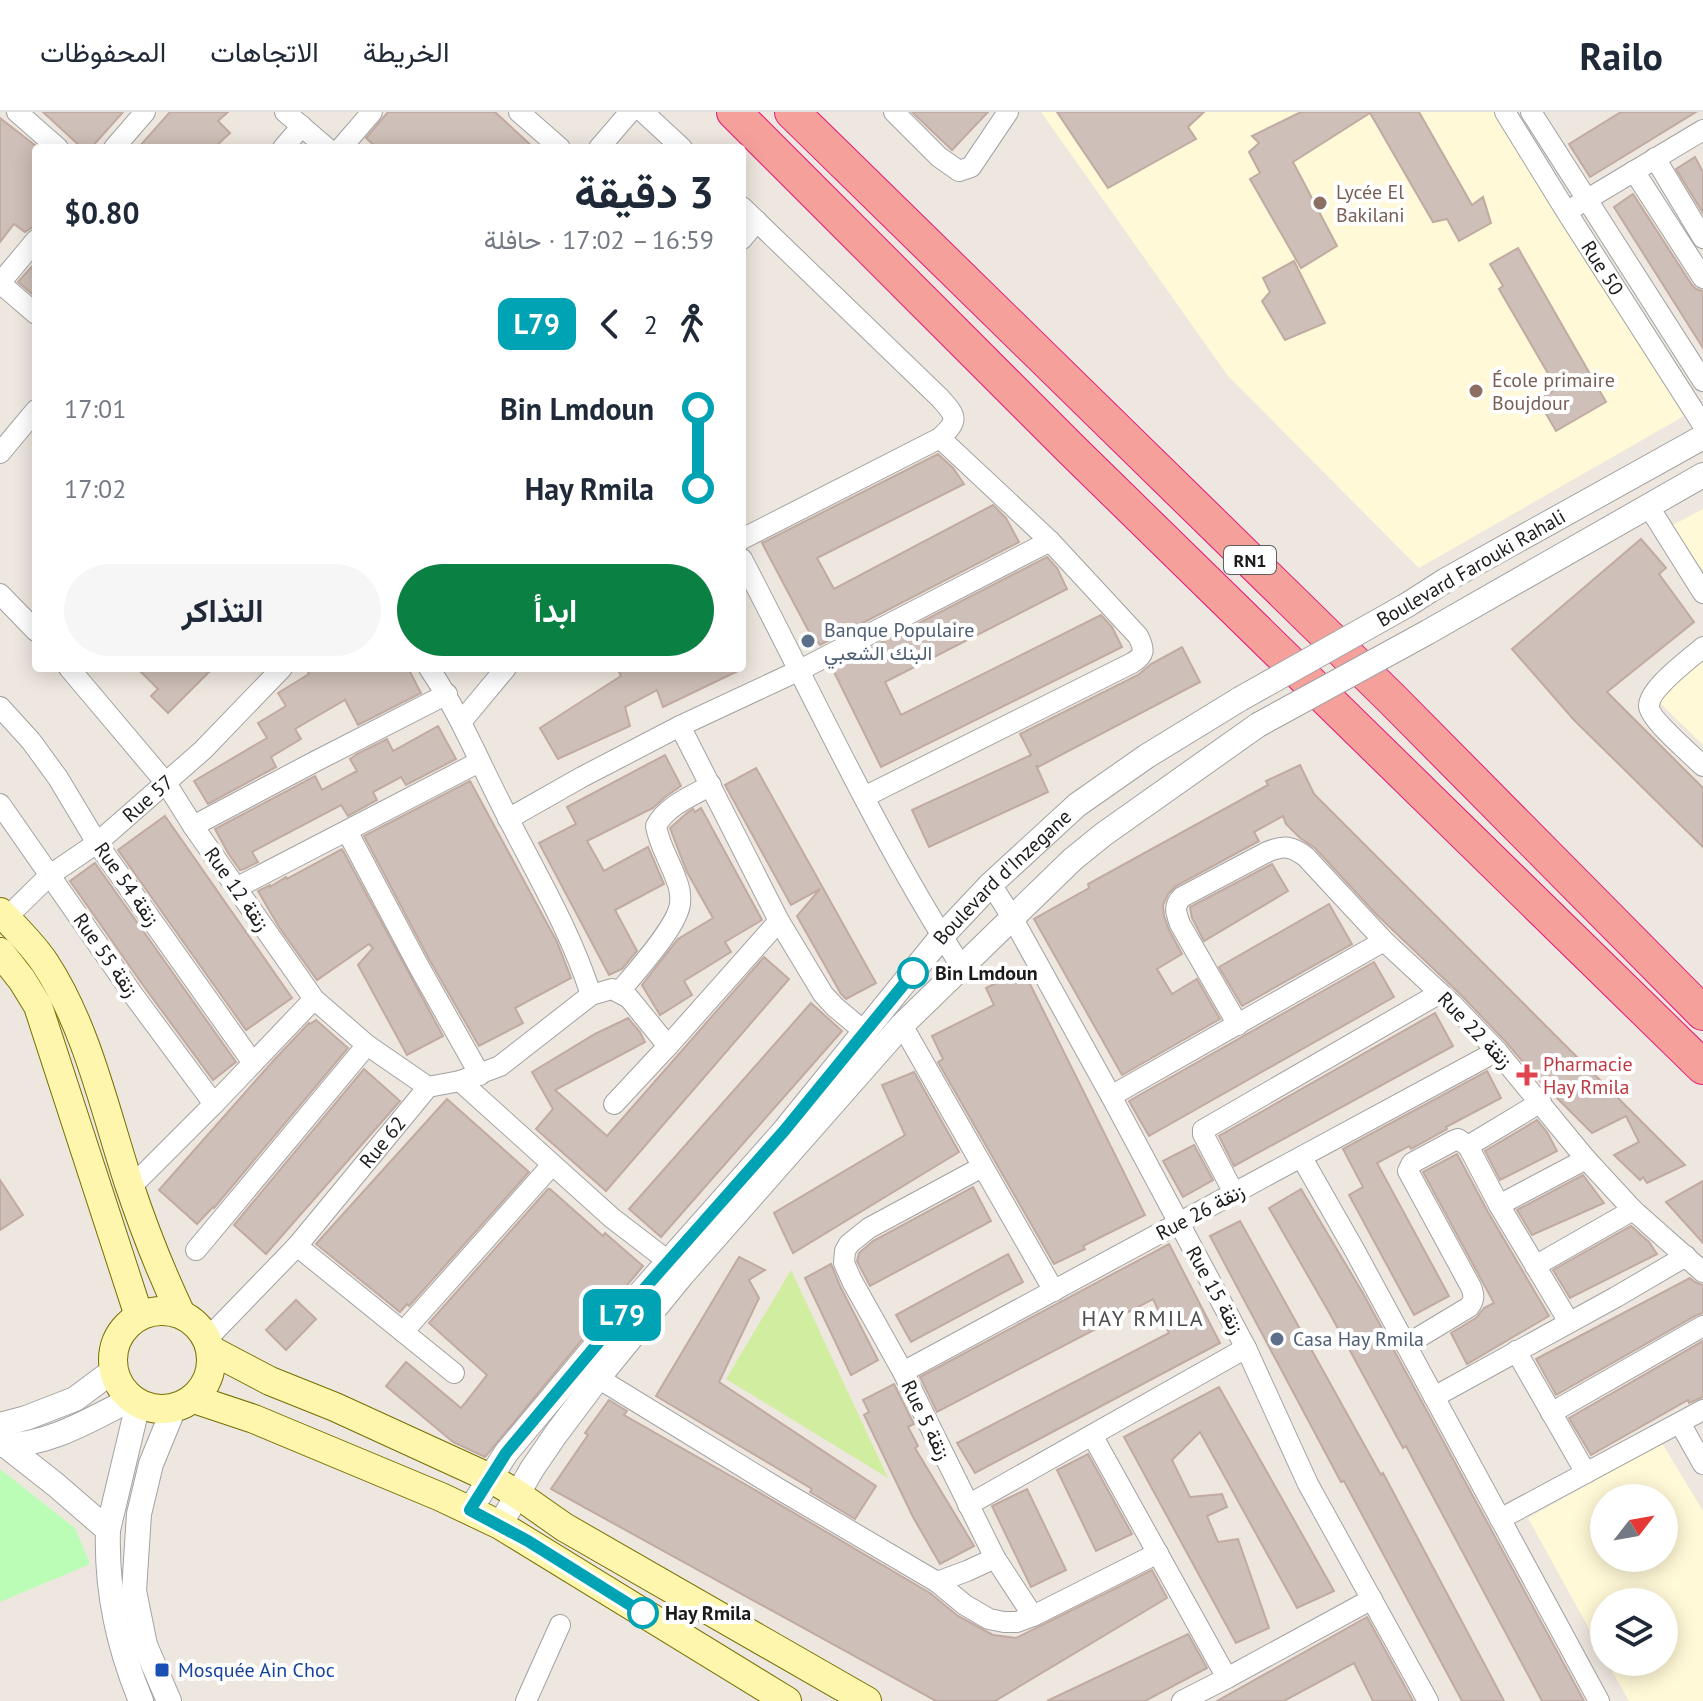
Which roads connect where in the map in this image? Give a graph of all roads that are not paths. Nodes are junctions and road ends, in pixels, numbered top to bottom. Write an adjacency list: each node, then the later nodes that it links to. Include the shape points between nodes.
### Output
1 (17, 112): 16 (street)
2 (145, 112): 17 (street)
3 (285, 112): 14 (street)
4 (372, 112): 20 (street)
5 (519, 112): 21 (street)
6 (630, 112): 22 (street)
7 (643, 112): 23 (street)
8 (734, 112): 92 (highway, RN1)
9 (792, 112): 84 (highway, RN1, via 1391,698)
10 (894, 112): 11 (street, via 959,171 971,167)
11 (1008, 112)
12 (1505, 112): 27 (street, Rue 50)
13 (1531, 112): 26 (street, Rue 50)
14 (302, 126): 18 (street); 19 (street)
15 (1702, 132): 24 (street)
16 (53, 144)
17 (117, 144)
18 (286, 144)
19 (322, 144)
20 (344, 144)
21 (555, 144)
22 (602, 144)
23 (678, 144)
24 (1655, 158): 25 (street); 29 (street)
25 (1634, 171): 26 (street); 31 (street)
26 (1587, 198): 27 (street); 34 (street, Rue 50)
27 (1566, 211): 36 (street, Rue 50)
28 (750, 214): 38 (street, via 952,411 952,427)
29 (1703, 238)
30 (32, 245): 32 (street)
31 (1703, 278)
32 (0, 283): 33 (street)
33 (32, 311)
34 (1703, 381)
35 (32, 415): 39 (street)
36 (1703, 425)
37 (1703, 437): 55 (street, Boulevard Farouki Rahali, bridge)
38 (940, 438): 42 (street); 43 (street)
39 (0, 453)
40 (1703, 475): 41 (street, Boulevard Farouki Rahali)
41 (1649, 507): 45 (street); 58 (street, Boulevard Farouki Rahali, bridge)
42 (746, 537)
43 (1050, 541): 49 (street); 64 (street, via 1138,636 1140,658)
44 (746, 567): 49 (street)
45 (1703, 593)
46 (0, 594): 47 (street)
47 (32, 627)
48 (1703, 647): 61 (street, via 1658,687 1649,706 1654,719)
49 (800, 670): 59 (street); 64 (street)
50 (72, 672): 62 (street, Rue 12 زنقة)
51 (278, 672): 62 (street, Rue 57)
52 (432, 672): 54 (street)
53 (503, 672): 57 (street)
54 (447, 694): 57 (street); 67 (street)
55 (1240, 699): 71 (street, Boulevard d'Inzegane, via 1077,805)
56 (0, 707): 69 (street, Rue 54 زنقة, via 58,778)
57 (461, 722): 60 (street)
58 (1258, 725): 74 (street, Boulevard d'Inzegane, via 1094,842)
59 (680, 726): 63 (street); 66 (street)
60 (479, 762): 66 (street); 68 (street)
61 (1703, 766)
62 (166, 783): 67 (street, Rue 12 زنقة); 69 (street, Rue 57)
63 (711, 785): 75 (street); 80 (street, via 671,808 656,826 680,903 663,938)
64 (864, 797): 76 (street)
65 (0, 804): 70 (street, Rue 55 زنقة)
66 (508, 819): 82 (street, via 568,934)
67 (193, 826): 72 (street, Rue 12 زنقة)
68 (347, 831): 72 (street); 93 (street)
69 (97, 843): 70 (street, Rue 57); 91 (street, Rue 54 زنقة)
70 (50, 875): 73 (street, Rue 57); 97 (street, Rue 55 زنقة)
71 (991, 884): 74 (street, Rue 15 زنقة); 76 (street, Boulevard d'Inzegane)
72 (236, 888): 83 (street, Rue 12 زنقة)
73 (3, 915): 104 (main road, via 43,960 69,1007)
74 (1013, 919): 79 (street, Boulevard d'Inzegane); 95 (street, Rue 15 زنقة)
75 (779, 921): 87 (street, via 823,994); 89 (street)
76 (942, 936): 79 (street); 87 (street, Boulevard d'Inzegane)
77 (1384, 941): 81 (street, Rue 22 زنقة); 86 (street); 86 (street, Rue 22 زنقة, via 1306,857 1287,846 1194,890 1177,901 1176,914)
78 (0, 952): 117 (main road, via 38,1006)
79 (961, 966): 85 (street, Boulevard d'Inzegane)
80 (619, 992): 82 (street); 89 (street)
81 (1440, 993): 90 (street, Rue 22 زنقة); 105 (street, via 1203,1130)
82 (591, 995): 93 (street, via 509,1059)
83 (314, 999): 88 (street, Rue 12 زنقة); 91 (street)
84 (1703, 1013)
85 (902, 1025): 103 (street); 128 (street, Boulevard d'Inzegane)
86 (1238, 1025): 95 (street)
87 (865, 1032): 112 (street, Boulevard d'Inzegane)
88 (367, 1045): 94 (street, Rue 12 زنقة); 110 (street)
89 (668, 1046): 98 (street)
90 (1497, 1051): 96 (street, Rue 22 زنقة); 100 (street, Rue 26 زنقة)
91 (253, 1063): 97 (street)
92 (1703, 1067)
93 (470, 1078): 94 (street); 102 (street)
94 (428, 1087): 109 (street, Rue 62)
95 (1111, 1096): 108 (street, Rue 15 زنقة)
96 (1541, 1102): 99 (street); 101 (street, Rue 22 زنقة)
97 (214, 1104): 104 (street)
98 (614, 1104)
99 (1468, 1146): 106 (street); 122 (street, via 1453,1141 1412,1163 1408,1171 1471,1287 1473,1302)
100 (1302, 1158): 105 (street, Rue 26 زنقة); 122 (street)
101 (1586, 1159): 106 (street); 107 (street, Rue 22 زنقة)
102 (552, 1165): 112 (street); 120 (street)
103 (982, 1167): 115 (street); 126 (street, Rue 5 زنقة, via 869,1228 845,1251 852,1281)
104 (130, 1188): 116 (main road)
105 (1234, 1193): 108 (street, Rue 26 زنقة)
106 (1499, 1205): 113 (street)
107 (1633, 1210): 111 (street, Rue 22 زنقة); 113 (street)
108 (1178, 1222): 115 (street, Rue 26 زنقة); 123 (street, Rue 15 زنقة)
109 (297, 1246): 120 (street); 121 (street, Rue 62)
110 (196, 1250)
111 (1686, 1256): 114 (street, Rue 22 زنقة); 118 (street)
112 (668, 1261): 139 (street, Boulevard d'Inzegane)
113 (1535, 1266): 118 (street)
114 (1703, 1272)
115 (1054, 1291): 126 (street, Rue 26 زنقة)
116 (181, 1314): 117 (main road, via 160,1310); 121 (main road, via 200,1328)
117 (139, 1316): 125 (main road, via 117,1339)
118 (1569, 1322): 124 (street)
119 (1703, 1326): 133 (street)
120 (403, 1332): 127 (street)
121 (209, 1344): 131 (main road, via 209,1377); 139 (main road, via 270,1381)
122 (1406, 1345): 129 (street)
123 (1246, 1348): 135 (street); 149 (street, Rue 15 زنقة, via 1308,1484)
124 (1516, 1351): 129 (street); 133 (street)
125 (114, 1370): 130 (main road); 136 (street, via 75,1399 26,1418)
126 (903, 1372): 141 (street, Rue 5 زنقة)
127 (454, 1373)
128 (598, 1378): 140 (street, Boulevard d'Inzegane); 148 (street)
129 (1434, 1397): 143 (street)
130 (135, 1401): 131 (main road, via 162,1410); 136 (street, via 48,1437); 145 (street)
131 (184, 1404): 142 (main road, via 254,1419); 154 (street, via 151,1464 139,1514 134,1591 145,1645)
132 (1703, 1410): 134 (street)
133 (1551, 1413): 138 (street)
134 (1680, 1423): 137 (street); 138 (street)
135 (1092, 1435): 141 (street); 146 (street)
136 (2, 1438): 145 (street)
137 (1703, 1464)
138 (1586, 1473): 143 (street)
139 (490, 1478): 140 (main road); 142 (street, Boulevard d'Inzegane)
140 (517, 1494): 144 (street, Boulevard d'Inzegane); 157 (main road, via 564,1527)
141 (968, 1505): 147 (street, Rue 5 زنقة)
142 (470, 1510): 144 (main road)
143 (1500, 1519): 160 (street)
144 (500, 1525): 156 (main road)
145 (108, 1530): 153 (street, via 111,1603)
146 (1158, 1553): 150 (street); 152 (street)
147 (995, 1558): 148 (street); 150 (street, Rue 5 زنقة)
148 (937, 1582): 150 (street, via 989,1619 1017,1622)
149 (1372, 1599): 152 (street); 159 (street, Rue 15 زنقة)
150 (1033, 1616)
151 (560, 1625): 155 (street)
152 (1227, 1678): 158 (street)
153 (141, 1701)
154 (169, 1701)
155 (526, 1701)
156 (787, 1701)
157 (867, 1701)
158 (1182, 1701)
159 (1428, 1701)
160 (1599, 1701)

